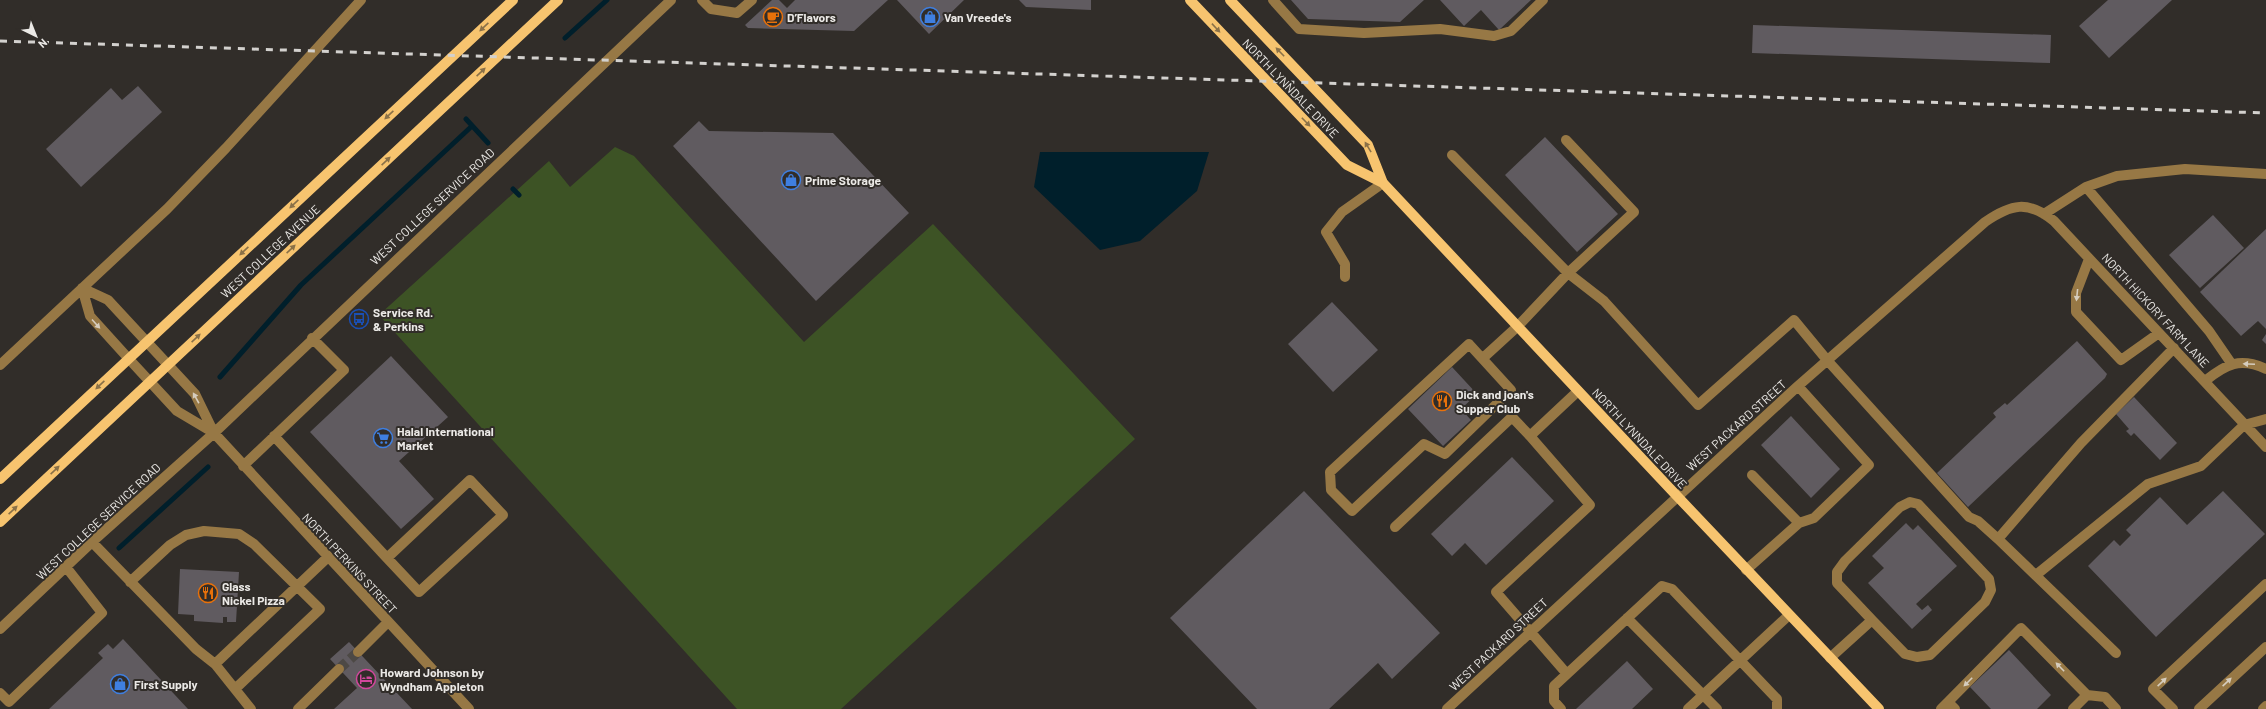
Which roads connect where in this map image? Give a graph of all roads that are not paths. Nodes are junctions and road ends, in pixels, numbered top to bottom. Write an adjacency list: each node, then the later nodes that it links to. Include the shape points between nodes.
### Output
1 (361, 0): 21 (street, via 199,176)
2 (513, 0): 25 (main road, WEST COLLEGE AVENUE, one-way to 25)
3 (558, 0): 32 (main road, WEST COLLEGE AVENUE, one-way to 3)
4 (671, 0): 24 (street, WEST COLLEGE SERVICE ROAD)
5 (702, 0): 6 (street, via 711,9 737,13)
6 (752, 0)
7 (1190, 0): 14 (main road, NORTH LYNNDALE DRIVE, one-way to 14, via 1347,165)
8 (1230, 0): 14 (main road, NORTH LYNNDALE DRIVE, one-way to 8, via 1368,145)
9 (1273, 0): 10 (street, via 1299,29 1364,33 1440,29 1494,36 1511,31)
10 (1543, 0)
11 (1566, 140): 19 (street, via 1634,212)
12 (1452, 155): 19 (street)
13 (2266, 174): 15 (street, via 2185,169 2117,176)
14 (1383, 183): 20 (street, via 1342,212 1326,232 1345,264); 22 (main road, NORTH LYNNDALE DRIVE)
15 (2086, 187): 17 (street); 30 (street, via 2209,331)
16 (2018, 206): 17 (street, NORTH HICKORY FARM LANE, via 2033,208); 29 (street, WEST PACKARD STREET, via 2007,208 1985,222)
17 (2044, 214): 18 (street, NORTH HICKORY FARM LANE)
18 (2089, 259): 23 (street, NORTH HICKORY FARM LANE); 23 (street, one-way to 23, via 2076,293 2076,312 2120,360)
19 (1568, 273): 22 (street); 29 (street, via 1604,301 1698,405 1794,320)
20 (1345, 277)
21 (82, 288): 25 (street, via 108,300); 27 (street, one-way to 27, via 90,316); 31 (street)
22 (1518, 326): 28 (street); 37 (main road, NORTH LYNNDALE DRIVE)
23 (2160, 333): 26 (street, NORTH HICKORY FARM LANE)
24 (312, 338): 40 (street, WEST COLLEGE SERVICE ROAD); 41 (street, via 344,370)
25 (146, 341): 27 (main road, WEST COLLEGE AVENUE); 32 (street)
26 (2174, 348): 34 (street, NORTH HICKORY FARM LANE); 51 (street, via 2081,443)
27 (128, 358): 35 (street); 46 (main road, WEST COLLEGE AVENUE, one-way to 46)
28 (1483, 358): 28 (street, via 1469,344 1330,472 1332,490 1352,511 1424,444 1445,454 1511,390)
29 (1827, 360): 36 (street, WEST PACKARD STREET); 51 (street, via 1964,512)
30 (2231, 363): 33 (street, one-way to 30, via 2255,364); 34 (street)
31 (0, 365)
32 (168, 365): 35 (main road, WEST COLLEGE AVENUE); 40 (street, one-way to 32, via 195,394)
33 (2266, 369)
34 (2205, 381): 39 (street, NORTH HICKORY FARM LANE)
35 (150, 382): 40 (street, via 177,411); 48 (main road, WEST COLLEGE AVENUE, one-way to 35)
36 (1798, 386): 47 (street, WEST PACKARD STREET); 49 (street, via 1869,465 1814,518)
37 (1578, 391): 42 (street); 47 (main road, NORTH LYNNDALE DRIVE)
38 (2266, 419): 39 (street)
39 (2244, 425): 43 (street, NORTH HICKORY FARM LANE); 57 (street, via 2201,466 2148,484)
40 (214, 433): 44 (street, NORTH PERKINS STREET); 52 (street, WEST COLLEGE SERVICE ROAD)
41 (274, 436): 44 (street); 54 (street)
42 (1530, 436): 50 (street, via 1512,417); 66 (street, via 1590,505 1496,592)
43 (2266, 447)
44 (243, 466): 53 (street, NORTH PERKINS STREET)
45 (1752, 474): 49 (street)
46 (0, 479)
47 (1677, 496): 56 (main road, NORTH LYNNDALE DRIVE); 66 (street, WEST PACKARD STREET)
48 (0, 522)
49 (1799, 523): 56 (street)
50 (1395, 527)
51 (1998, 538): 57 (street)
52 (92, 542): 55 (street, WEST COLLEGE SERVICE ROAD); 58 (street)
53 (328, 558): 60 (street); 64 (street, NORTH PERKINS STREET)
54 (387, 558): 54 (street, via 470,480 503,515 419,592)
55 (66, 567): 65 (street, WEST COLLEGE SERVICE ROAD); 79 (street, via 102,613)
56 (1746, 570): 61 (main road, NORTH LYNNDALE DRIVE)
57 (2036, 575): 69 (street)
58 (130, 582): 60 (street, via 170,545 186,535 204,531 239,534 254,544); 72 (street, via 196,649)
59 (2266, 584): 93 (street, one-way to 59, via 2153,689)
60 (296, 587): 72 (street); 75 (street, via 320,609)
61 (1789, 615): 70 (main road, NORTH LYNNDALE DRIVE); 71 (street)
62 (1627, 618): 71 (street, via 1662,586 1672,589); 74 (street); 77 (street)
63 (1872, 620): 63 (street, via 1905,654 1917,657 1930,655 1985,602 1991,590 1989,580 1918,504 1910,502 1900,507 1837,572 1837,583); 70 (street)
64 (388, 622): 68 (street); 85 (street, NORTH PERKINS STREET)
65 (0, 629)
66 (1530, 632): 74 (street); 86 (street, WEST PACKARD STREET)
67 (2266, 647): 94 (street, one-way to 67)
68 (358, 652)
69 (2116, 653)
70 (1830, 658): 82 (main road, NORTH LYNNDALE DRIVE)
71 (1741, 660): 77 (street); 90 (street, via 1777,699)
72 (215, 664): 75 (street)
73 (340, 669): 84 (street)
74 (1567, 674): 87 (street, via 1554,686 1554,701)
75 (235, 690): 83 (street)
76 (0, 693): 79 (street)
77 (1703, 695): 88 (street); 89 (street)
78 (2087, 695): 81 (street, one-way to 81, via 2021,628); 91 (street); 92 (street, via 2105,697)
79 (11, 706)
80 (2266, 706): 95 (street)
81 (1948, 707)
82 (1875, 708)
83 (251, 709)
84 (298, 709)
85 (469, 709)
86 (1446, 709)
87 (1561, 709)
88 (1688, 709)
89 (1716, 709)
90 (1777, 709)
91 (2073, 709)
92 (2116, 709)
93 (2173, 709)
94 (2199, 709)
95 (2263, 709)

